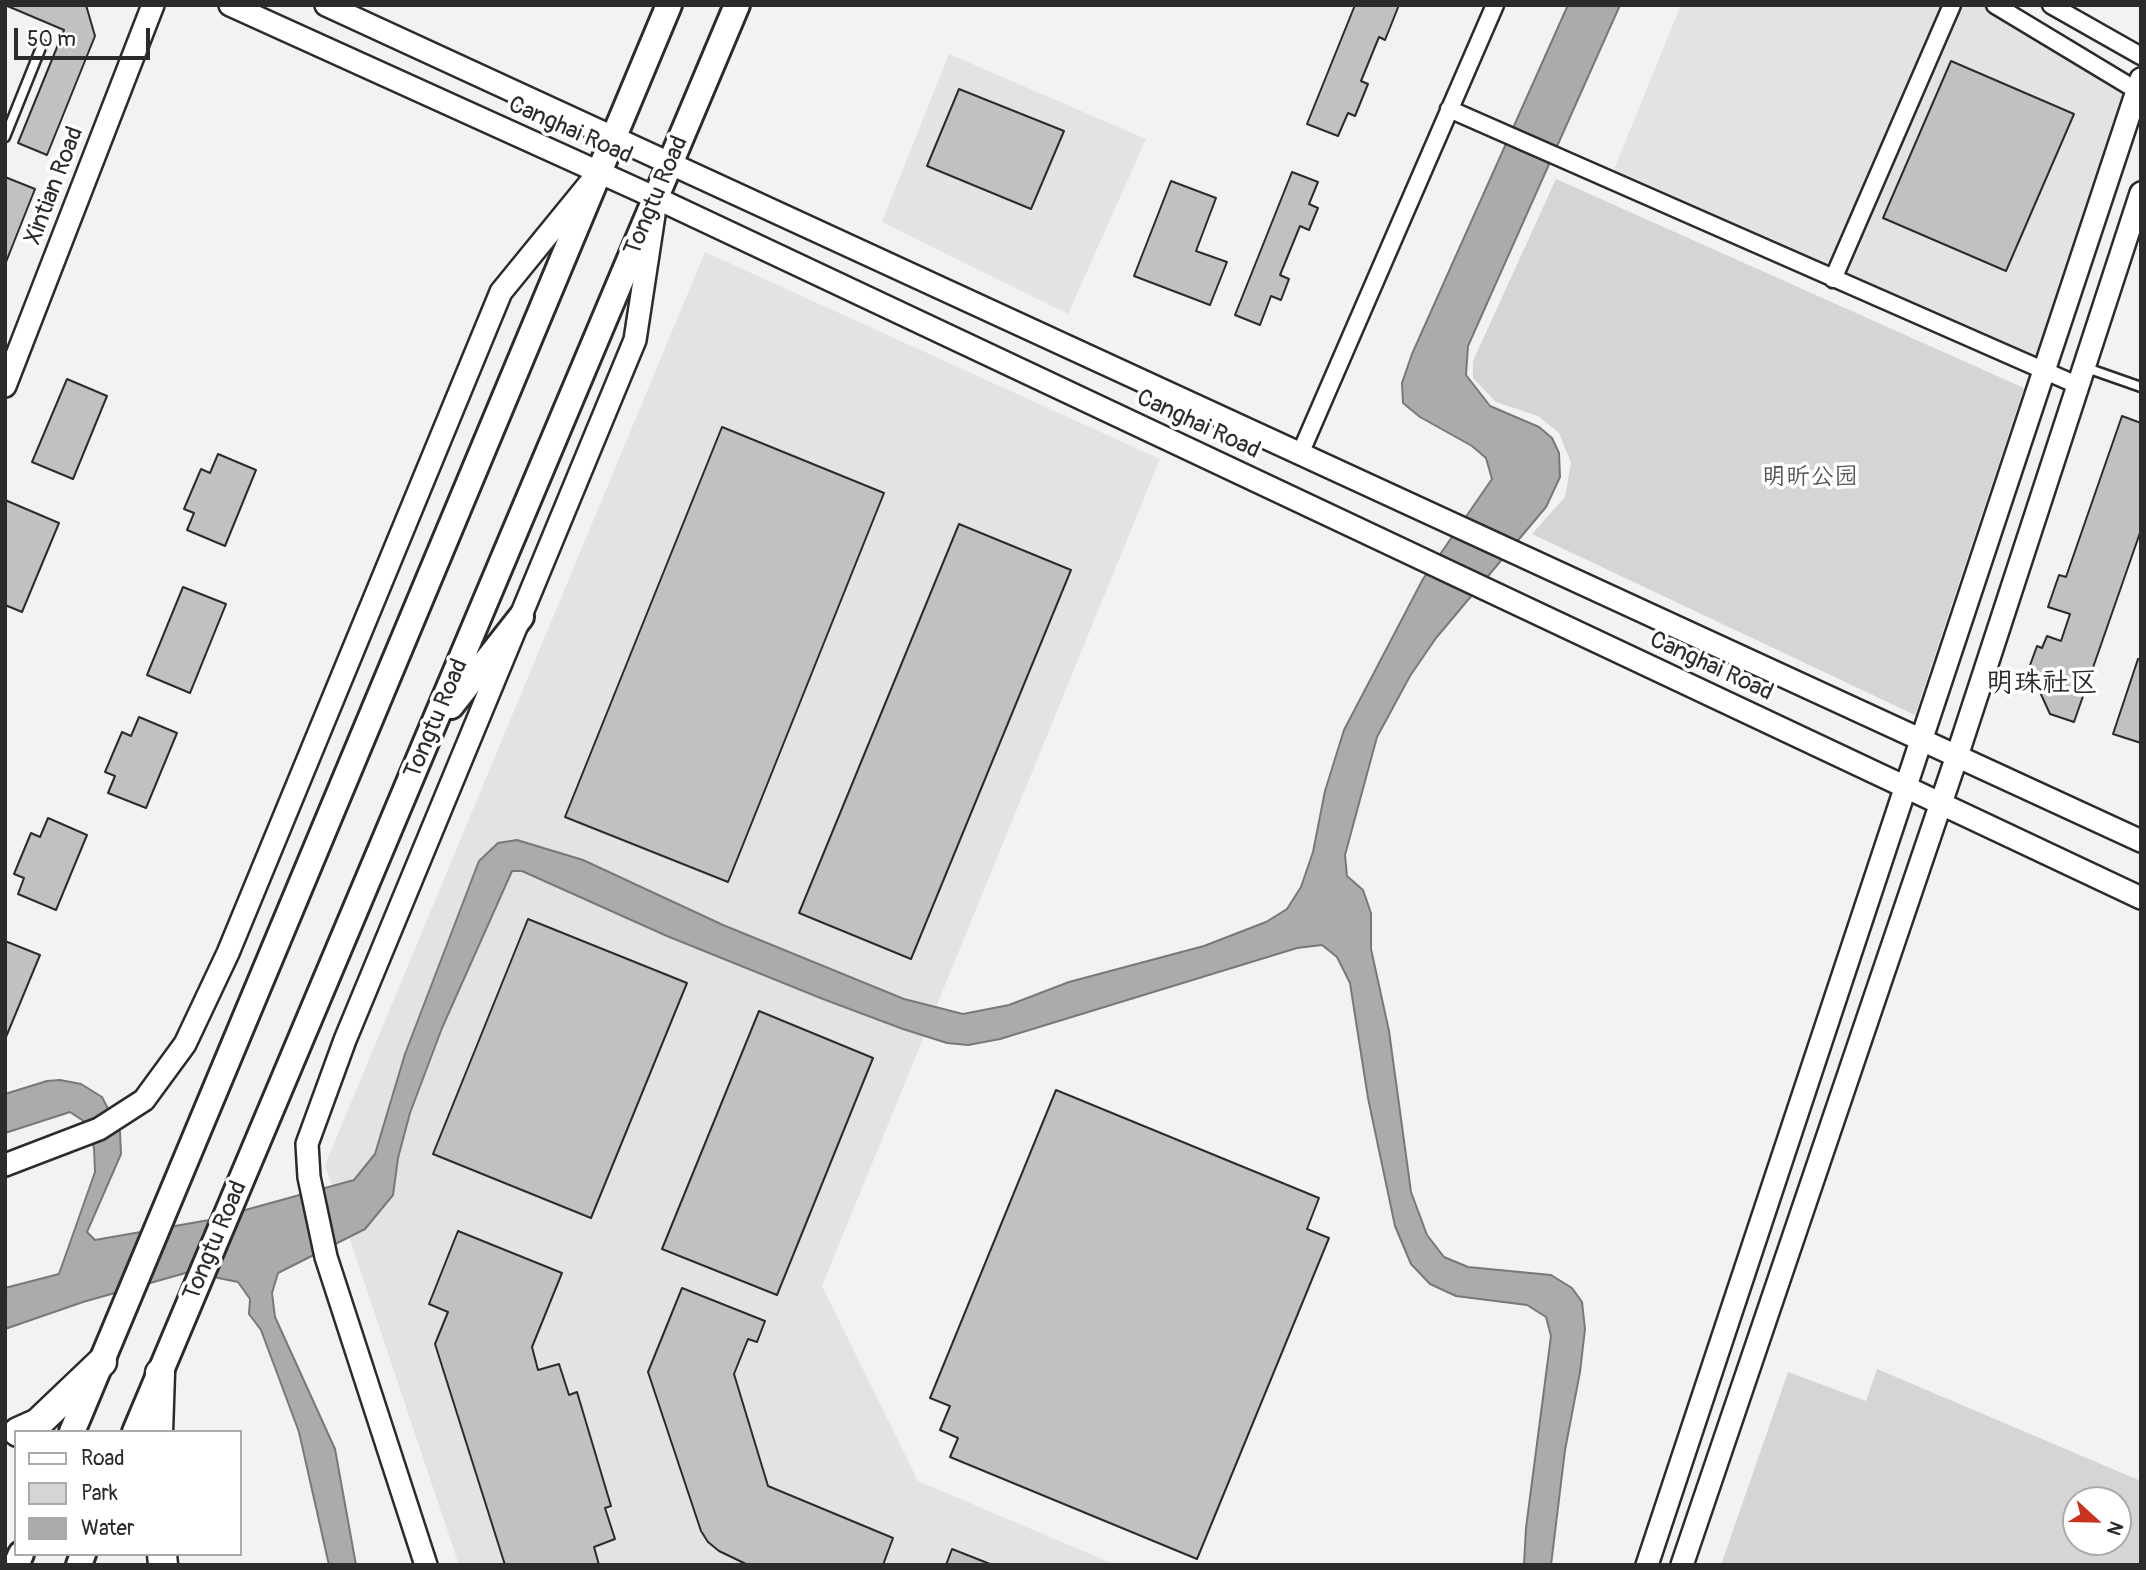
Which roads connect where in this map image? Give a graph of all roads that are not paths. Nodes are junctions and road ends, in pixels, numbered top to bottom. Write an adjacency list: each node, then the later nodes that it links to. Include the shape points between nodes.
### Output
1 (153, 5): 23 (main road, Xintian Road)
2 (230, 5): 17 (main road, Canghai Road)
3 (326, 5): 15 (main road, Canghai Road)
4 (669, 5): 15 (main road)
5 (737, 5): 16 (main road, Tongtu Road)
6 (1495, 5): 13 (street)
7 (1952, 5): 20 (street)
8 (1995, 5): 12 (street)
9 (2051, 5): 11 (street)
10 (42, 45): 14 (lane)
11 (2141, 56)
12 (2139, 88): 21 (main road)
13 (1449, 110): 20 (street); 25 (street)
14 (5, 137)
15 (614, 138): 16 (main road, Canghai Road); 17 (main road)
16 (671, 164): 19 (main road, Tongtu Road); 25 (main road, Canghai Road)
17 (598, 173): 19 (main road, Canghai Road); 34 (main road, via 501,292 228,953 185,1044 144,1100 99,1129); 35 (main road)
18 (2141, 193): 22 (main road)
19 (656, 198): 26 (main road, via 635,340); 27 (main road, Tongtu Road); 30 (main road, Canghai Road)
20 (1833, 279): 21 (street)
21 (2044, 371): 22 (street); 28 (main road)
22 (2080, 376): 24 (lane); 29 (main road)
23 (5, 386)
24 (2141, 387)
25 (1300, 454): 28 (main road, Canghai Road)
26 (521, 617): 27 (main road); 41 (main road, via 345,1040 307,1144 326,1257)
27 (431, 731): 36 (main road, Tongtu Road)
28 (1920, 740): 29 (main road, Canghai Road); 30 (main road)
29 (1957, 757): 31 (main road); 32 (main road, Canghai Road)
30 (1903, 786): 31 (main road, Canghai Road); 42 (main road)
31 (1941, 804): 33 (main road, Canghai Road); 43 (main road)
32 (2141, 841)
33 (2141, 898)
34 (5, 1165)
35 (102, 1362): 37 (highway, via 38,1423); 38 (main road)
36 (160, 1373): 39 (main road, Tongtu Road); 40 (highway)
37 (22, 1430)
38 (73, 1430)
39 (136, 1430)
40 (158, 1430)
41 (425, 1565)
42 (1647, 1565)
43 (1682, 1565)

